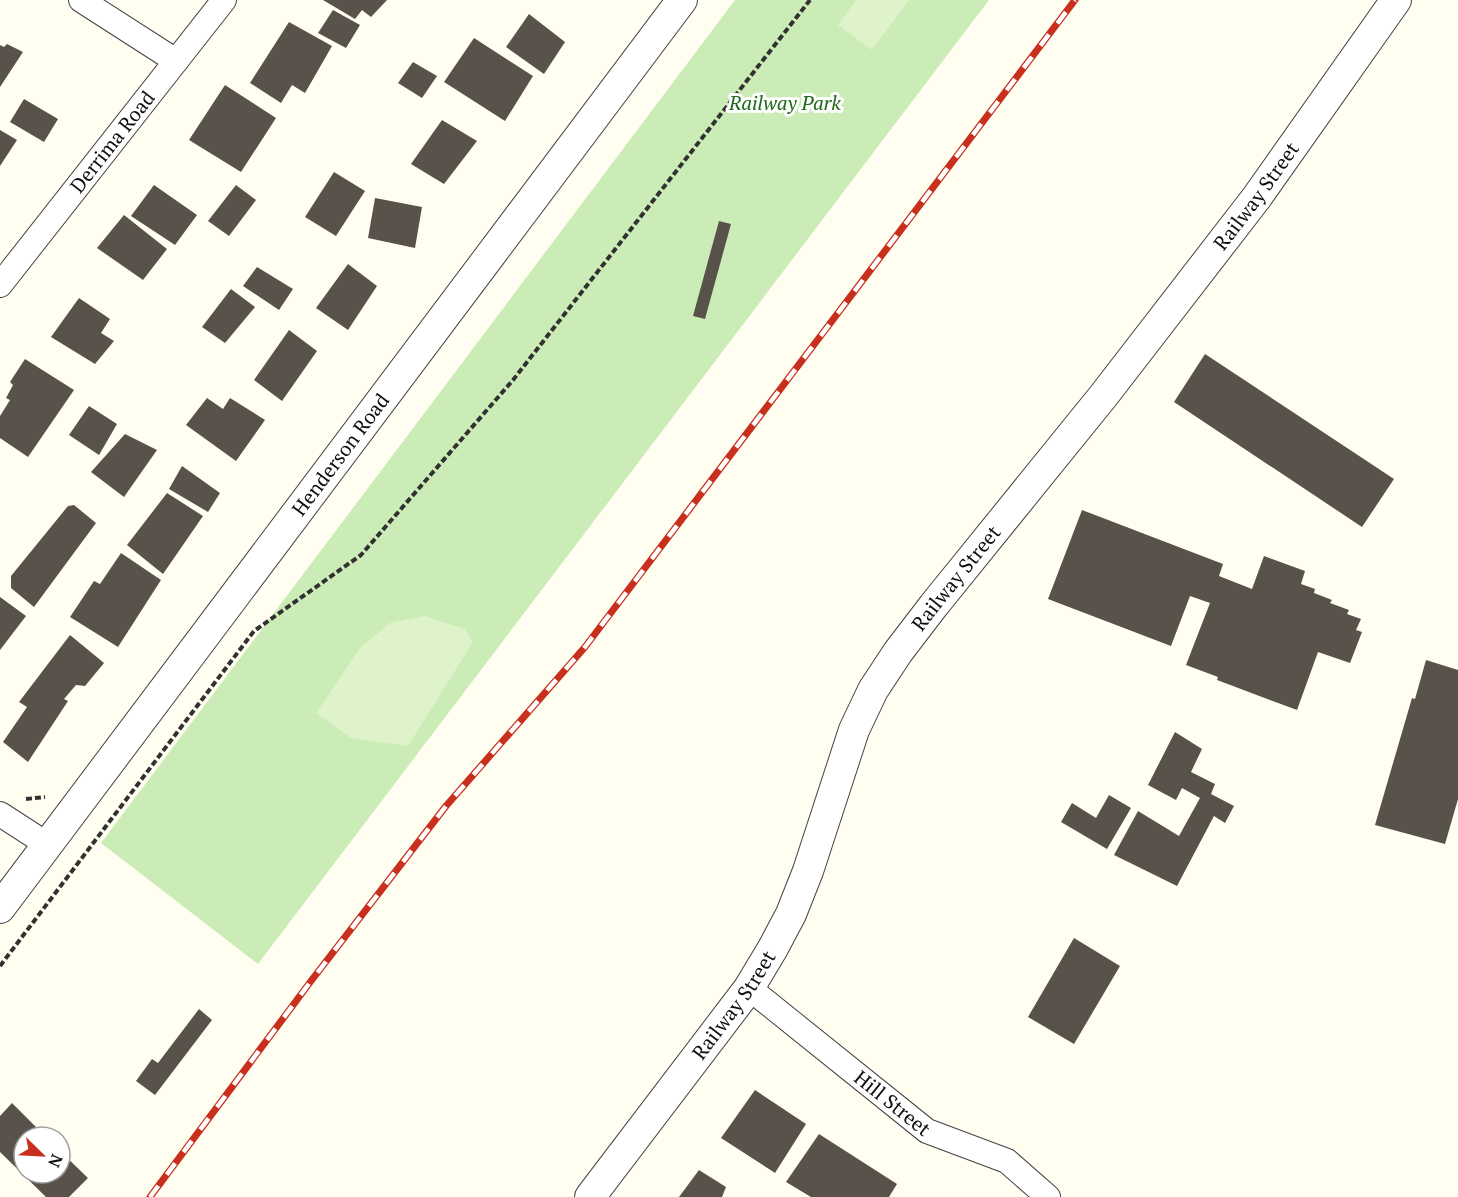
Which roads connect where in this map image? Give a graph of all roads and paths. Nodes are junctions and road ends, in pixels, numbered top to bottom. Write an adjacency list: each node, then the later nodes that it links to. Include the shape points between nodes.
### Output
1 (81, 0): 6 (street)
2 (224, 0): 6 (street, Derrima Road)
3 (681, 0): 11 (street, Henderson Road)
4 (810, 0): 13 (path, via 513,380 361,555 254,631)
5 (1396, 0): 14 (street, Railway Street, via 1250,207 933,605 873,690 855,730 791,914)
6 (176, 61): 7 (street, Derrima Road)
7 (0, 285)
8 (51, 794): 9 (path, via 43,799)
9 (24, 799)
10 (0, 814): 11 (street)
11 (48, 845): 12 (street, Henderson Road)
12 (0, 908)
13 (0, 966)
14 (749, 988): 15 (street, Railway Street); 16 (street, Hill Street, via 927,1131 1007,1161)
15 (590, 1197)
16 (1048, 1197)

